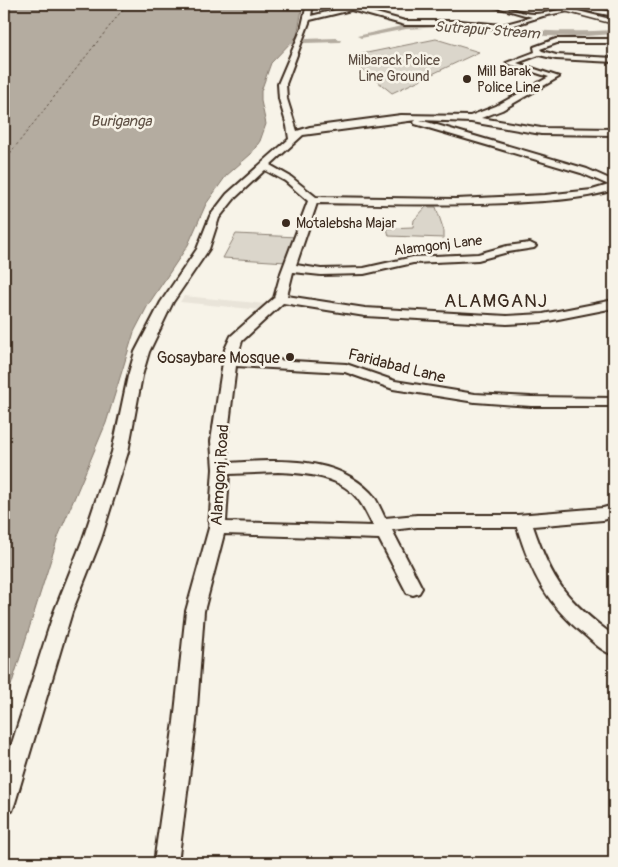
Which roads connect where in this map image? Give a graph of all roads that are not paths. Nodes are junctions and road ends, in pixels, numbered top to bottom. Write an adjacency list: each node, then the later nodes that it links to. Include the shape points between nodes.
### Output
1 (310, 4): 11 (street)
2 (365, 4): 7 (street)
3 (489, 4): 10 (street)
4 (542, 4): 8 (street)
5 (588, 4): 6 (street)
6 (579, 7): 8 (street); 9 (street)
7 (351, 8): 10 (street, via 402,23 502,27 538,18); 11 (street)
8 (565, 10): 10 (street); 12 (street)
9 (614, 14)
10 (536, 16)
11 (307, 19): 21 (street, via 285,73 281,95 293,126)
12 (614, 22)
13 (614, 37): 14 (street)
14 (549, 38)
15 (614, 41): 16 (street, via 556,41 536,48)
16 (539, 53): 17 (street); 19 (street, via 510,63 556,77 499,108)
17 (614, 60)
18 (405, 118): 19 (street); 21 (street, via 310,130); 23 (street, via 584,171)
19 (470, 119): 20 (street, via 541,132)
20 (614, 132)
21 (293, 140): 22 (street)
22 (265, 166): 24 (street, via 288,179); 38 (street, via 231,196 214,218 208,240 167,302 142,352 120,452 92,539 63,612)
23 (614, 185): 24 (street, via 593,193 545,198 456,202)
24 (313, 200): 26 (street, Alamgonj Road)
25 (530, 246): 26 (street, Alamgonj Lane, via 478,257 413,260 364,271 321,272)
26 (290, 268): 27 (street, Alamgonj Road)
27 (280, 299): 28 (street, via 366,312 507,320 544,318); 29 (street, Alamgonj Road, via 236,339)
28 (614, 304)
29 (231, 362): 30 (street, Faridabad Lane, via 346,368 391,384 452,396); 31 (street, Alamgonj Road, via 219,441)
30 (614, 402)
31 (221, 469): 34 (street, Alamgonj Road); 35 (street, via 300,467 344,479 356,485 366,497)
32 (614, 511): 33 (street)
33 (523, 520): 35 (street, via 417,521); 37 (street, via 534,555 555,595)
34 (217, 528): 35 (street); 39 (street, Alamgonj Road, via 196,611)
35 (383, 529): 36 (street)
36 (413, 588)
37 (614, 647)
38 (4, 803)
39 (166, 863)

